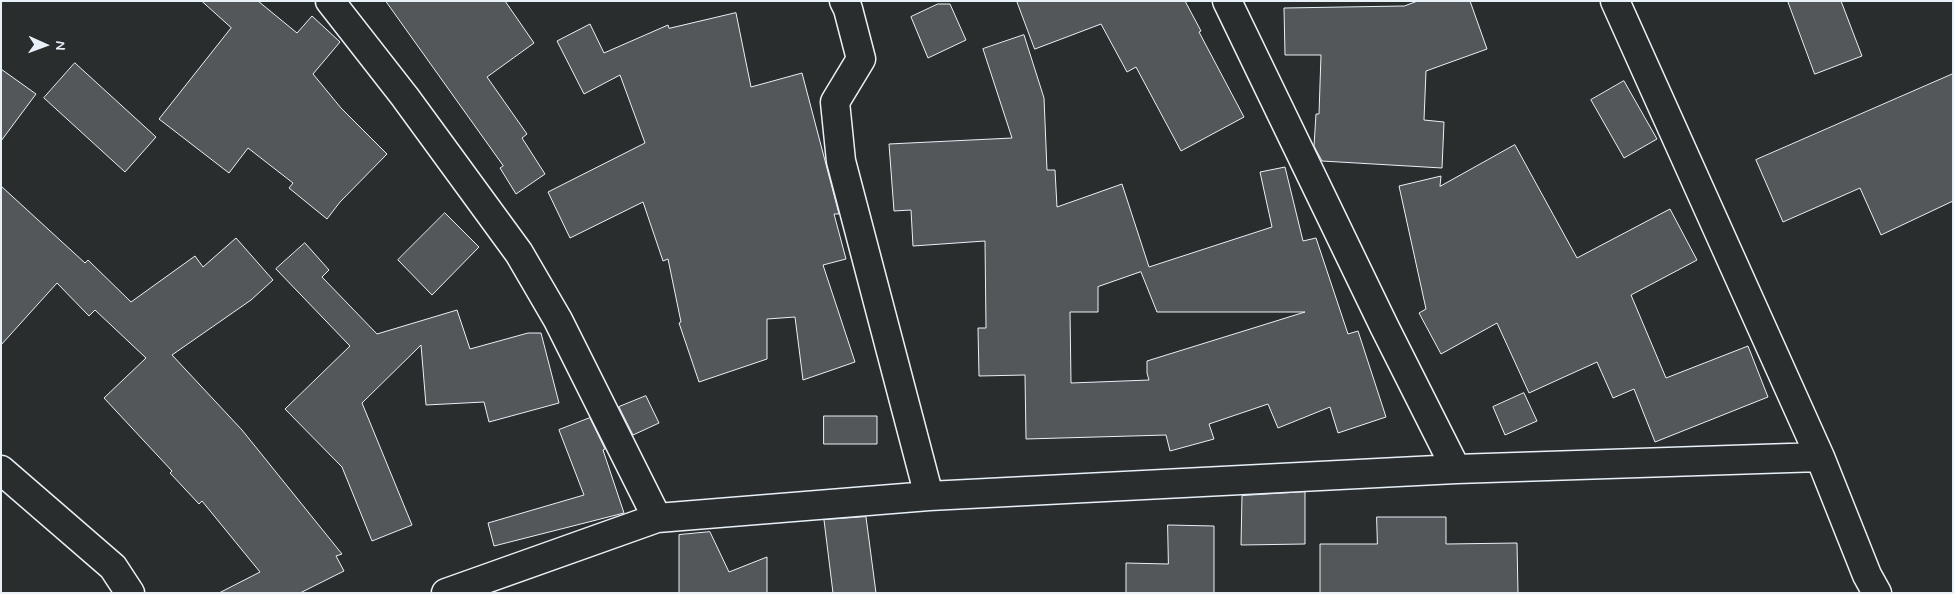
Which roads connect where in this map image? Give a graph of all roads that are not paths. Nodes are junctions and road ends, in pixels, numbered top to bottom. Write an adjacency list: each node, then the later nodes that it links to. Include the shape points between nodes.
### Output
1 (330, 1): 9 (street, via 519,253 558,320)
2 (844, 1): 8 (street, via 861,59 835,102 841,161)
3 (1227, 1): 6 (street)
4 (1615, 1): 5 (street)
5 (1820, 457): 6 (street); 12 (street)
6 (1456, 469): 8 (street)
7 (1, 470): 10 (street, via 113,567)
8 (929, 496): 9 (street)
9 (657, 518): 11 (street)
10 (130, 593)
11 (446, 593)
12 (1877, 593)

